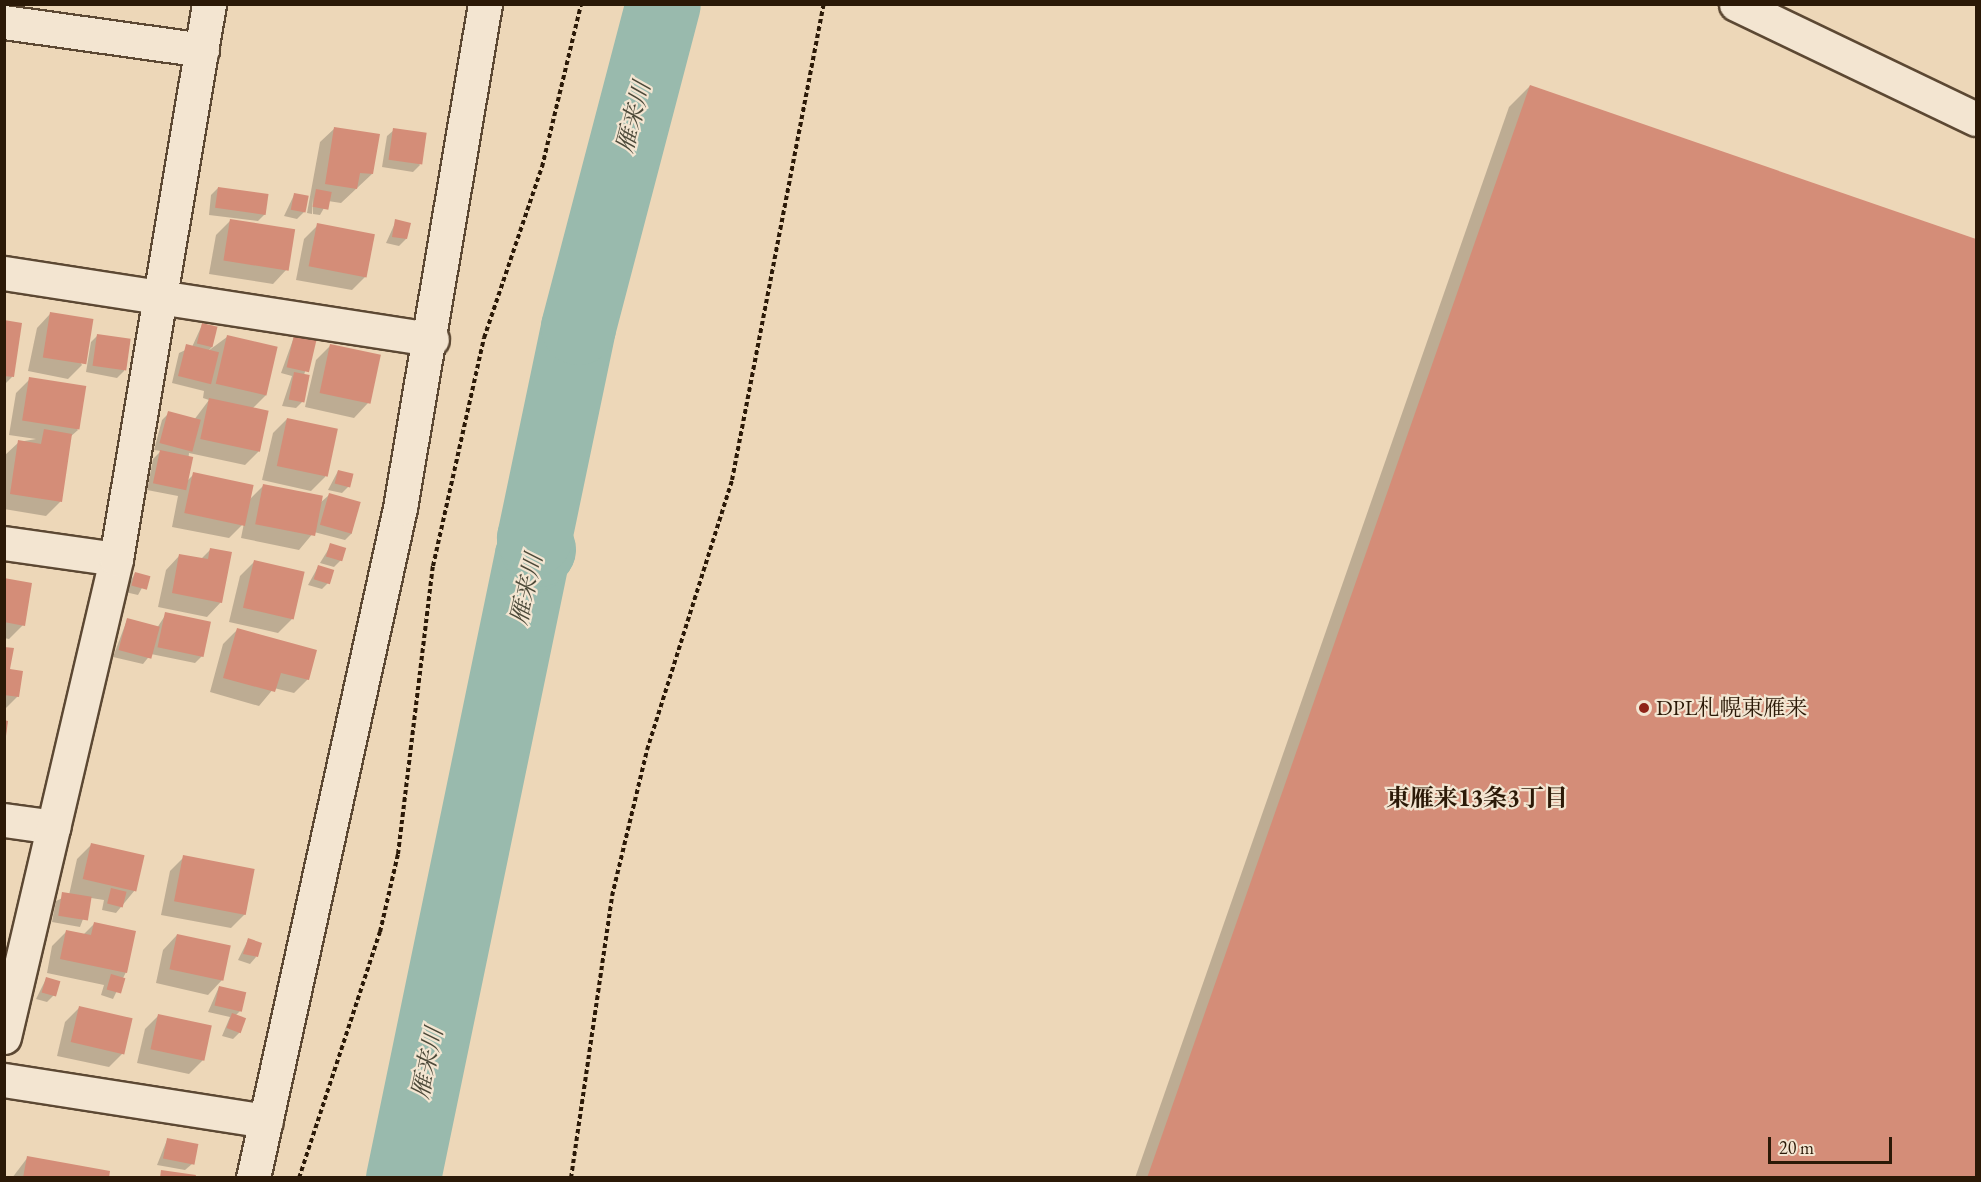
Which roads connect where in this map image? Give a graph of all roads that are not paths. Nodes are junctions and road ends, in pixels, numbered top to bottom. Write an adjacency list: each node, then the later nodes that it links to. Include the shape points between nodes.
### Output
1 (209, 4): 5 (street)
2 (485, 4): 9 (street)
3 (1736, 4): 6 (street)
4 (4, 22): 5 (street)
5 (202, 50): 8 (street)
6 (1977, 119)
7 (4, 273): 8 (street)
8 (160, 296): 9 (street); 11 (street)
9 (432, 339): 16 (street)
10 (4, 543): 11 (street)
11 (116, 559): 13 (street)
12 (4, 820): 13 (street)
13 (54, 827): 14 (street)
14 (4, 1037)
15 (4, 1080): 16 (street)
16 (266, 1121): 17 (street)
17 (253, 1178)

